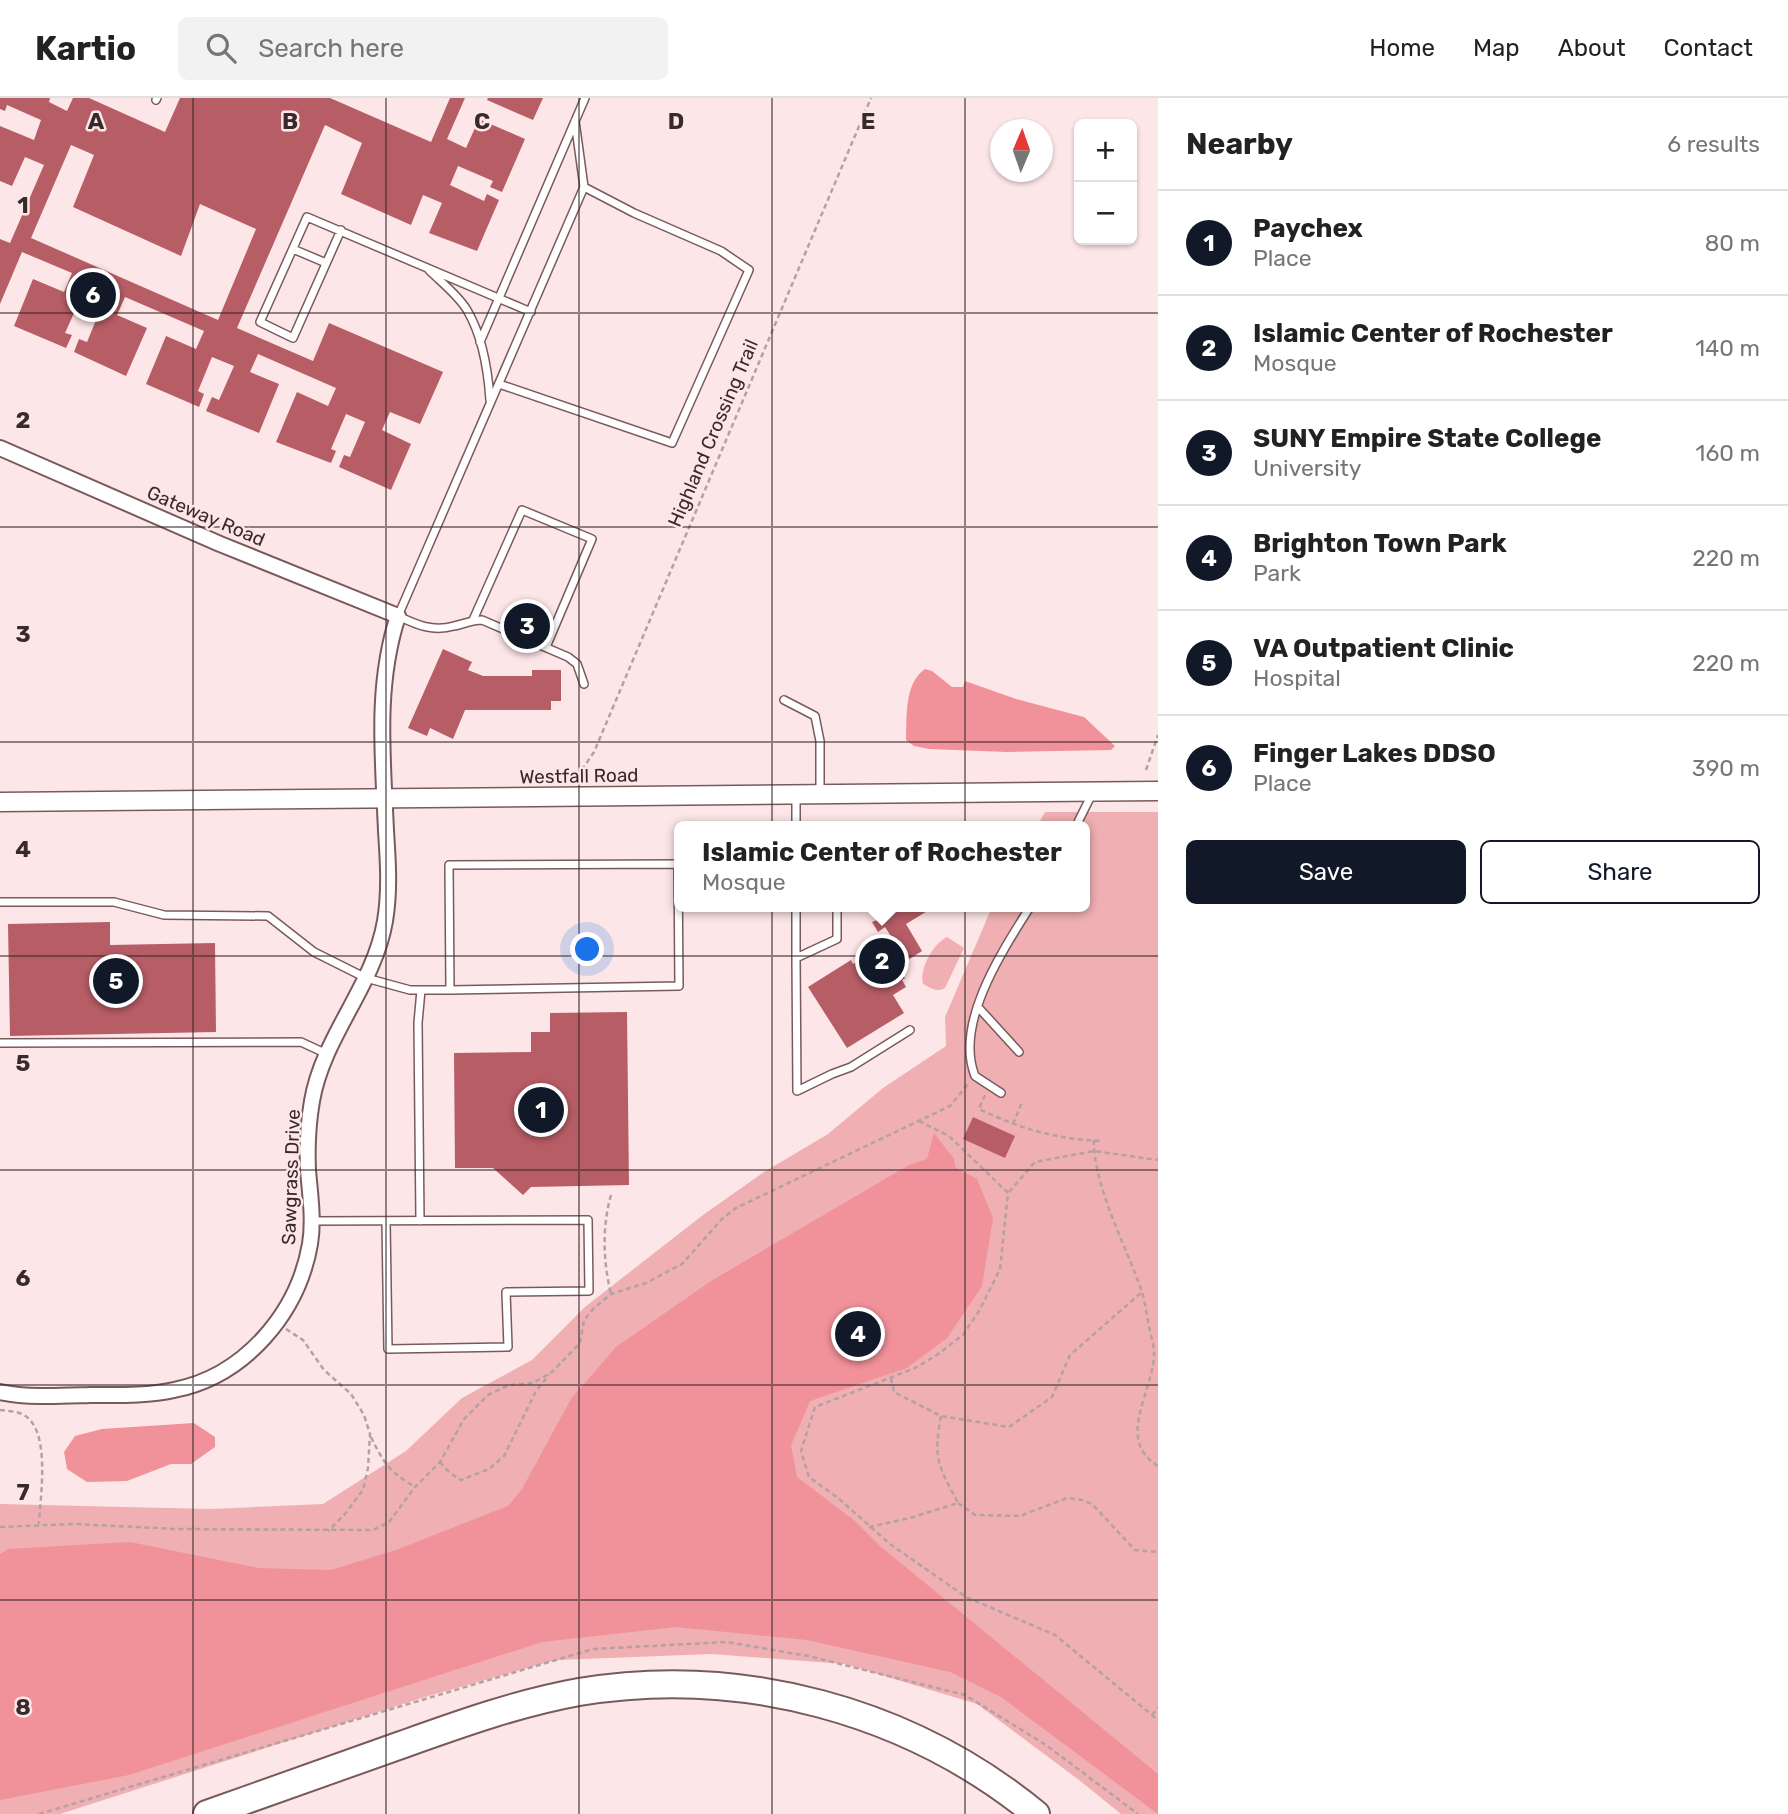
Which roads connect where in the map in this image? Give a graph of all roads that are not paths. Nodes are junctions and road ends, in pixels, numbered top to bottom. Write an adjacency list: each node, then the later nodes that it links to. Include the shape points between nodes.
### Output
1 (585, 98): 2 (lane)
2 (575, 121): 3 (lane); 8 (lane)
3 (584, 187): 9 (lane); 11 (lane, via 721,251 749,270 672,443)
4 (341, 230): 5 (lane, via 307,217); 6 (lane); 7 (lane)
5 (293, 249): 6 (lane); 6 (lane, via 260,322 293,338)
6 (326, 263)
7 (425, 266): 8 (lane); 10 (lane, via 467,310)
8 (499, 299): 9 (lane); 10 (lane)
9 (531, 312): 11 (lane)
10 (480, 342): 12 (lane)
11 (499, 384): 12 (lane)
12 (490, 405): 14 (lane)
13 (0, 448): 14 (street, Gateway Road)
14 (398, 616): 15 (lane, via 443,629); 23 (street, Sawgrass Drive, via 384,674)
15 (473, 620): 16 (lane); 16 (lane, via 522,510 592,539)
16 (546, 647): 17 (lane, via 577,664)
17 (584, 684)
18 (784, 700): 22 (lane, via 815,716)
19 (1158, 791): 20 (street, Westfall Road)
20 (1094, 792): 22 (street, Westfall Road); 26 (lane)
21 (796, 794): 22 (street, Westfall Road); 23 (street, Westfall Road); 25 (lane)
22 (820, 794)
23 (384, 798): 24 (street, Westfall Road); 34 (street, Sawgrass Drive, via 386,917)
24 (0, 802)
25 (796, 821)
26 (1079, 821)
27 (674, 864): 35 (lane, via 449,865)
28 (0, 902): 34 (lane, via 114,902 164,915 268,916 314,952)
29 (678, 912): 35 (lane, via 679,986)
30 (796, 912): 33 (lane)
31 (837, 912): 33 (lane, via 837,939)
32 (1027, 912): 37 (lane, via 998,958)
33 (796, 958): 38 (lane, via 797,1091 851,1067)
34 (366, 978): 36 (lane); 41 (street, Sawgrass Drive)
35 (450, 989): 36 (lane)
36 (421, 990): 45 (lane)
37 (978, 1007): 40 (lane); 42 (lane, via 969,1059 975,1076)
38 (910, 1030)
39 (0, 1043): 41 (lane, via 301,1042)
40 (1019, 1052)
41 (328, 1054): 43 (street, Sawgrass Drive, via 309,1120)
42 (1001, 1093)
43 (312, 1221): 44 (lane); 46 (street, Sawgrass Drive, via 306,1264 290,1304 263,1339 224,1370 175,1390 142,1394 34,1396)
44 (386, 1221): 45 (lane); 45 (lane, via 388,1349 508,1347 506,1292 589,1291 588,1220)
45 (420, 1221)
46 (0, 1392)
47 (206, 1814): 48 (highway, via 525,1704 606,1689 687,1685 783,1695 875,1721 973,1769)
48 (1036, 1814)

